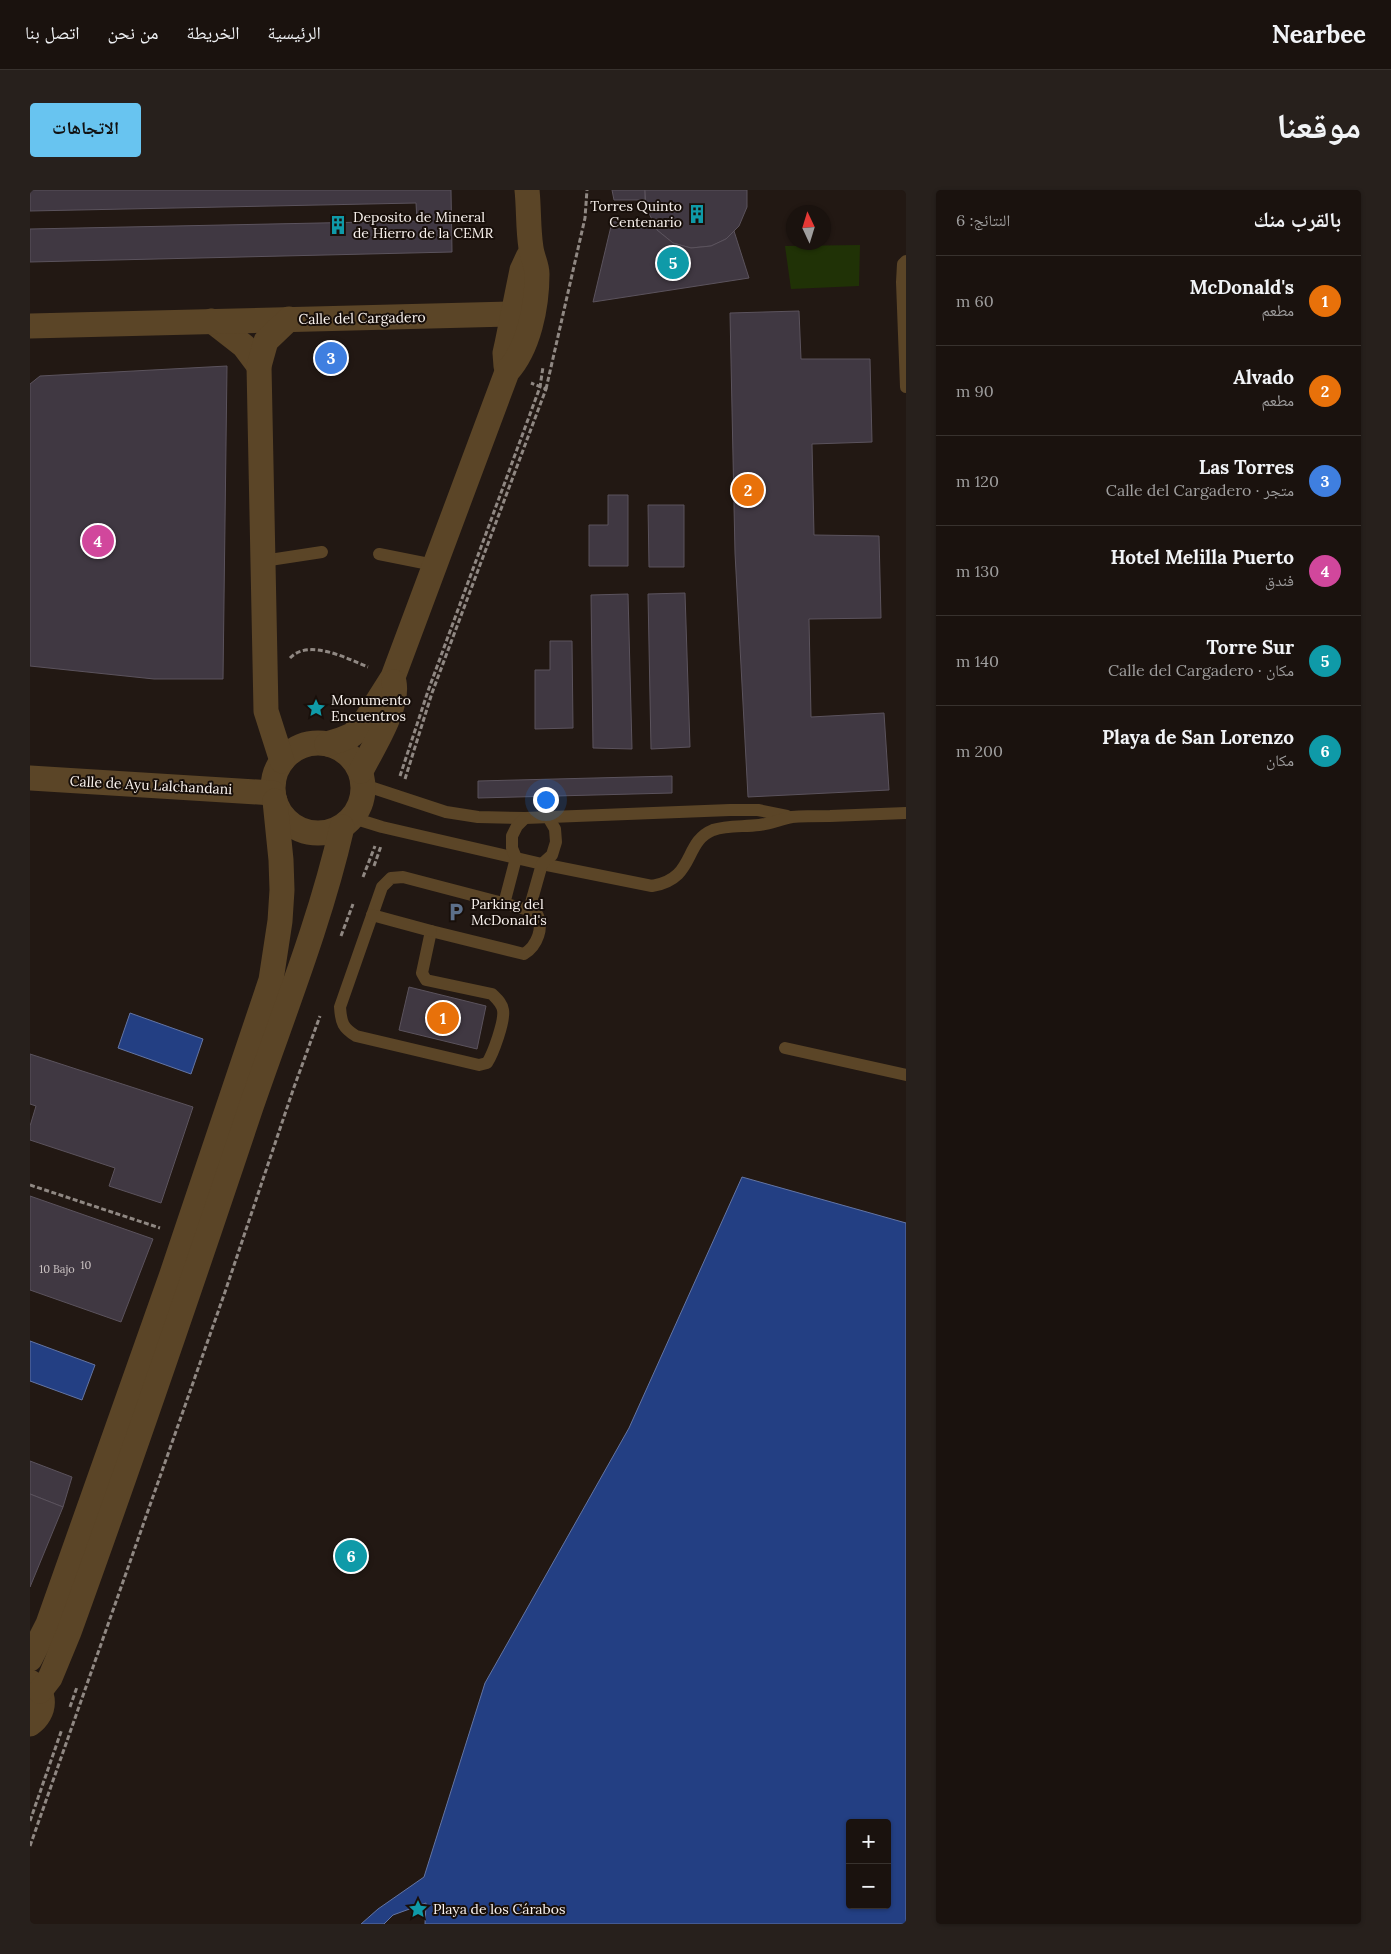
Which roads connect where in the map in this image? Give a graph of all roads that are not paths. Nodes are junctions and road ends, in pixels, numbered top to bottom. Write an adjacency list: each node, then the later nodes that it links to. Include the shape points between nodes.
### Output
1 (527, 190): 2 (street)
2 (531, 250): 4 (street, via 522,270); 9 (street, via 537,272 534,303 522,348)
3 (906, 262): 10 (lane, via 903,264 902,282)
4 (513, 314): 5 (street, Calle del Cargadero); 9 (street, via 505,353)
5 (289, 319): 6 (street, Calle del Cargadero); 8 (street, via 266,341)
6 (212, 321): 7 (street, Calle del Cargadero); 8 (street, via 244,346)
7 (30, 326)
8 (259, 366): 13 (street)
9 (507, 372): 14 (street)
10 (906, 387)
11 (322, 552): 13 (lane)
12 (378, 554): 14 (lane)
13 (263, 562): 17 (street, via 266,711)
14 (434, 565): 15 (street)
15 (393, 677): 16 (street, via 362,726 352,735); 19 (street, via 394,700)
16 (327, 744): 17 (street, via 302,746); 19 (street, via 342,749 353,758)
17 (282, 761): 20 (street, via 276,771)
18 (30, 778): 20 (street, Calle de Ayu Lalchandani)
19 (362, 778): 24 (lane, via 399,797 446,812); 25 (street, via 361,803)
20 (274, 797): 25 (street, via 281,813 302,830 329,832); 34 (street, via 282,890 271,980 52,1615)
21 (906, 813): 23 (lane)
22 (548, 817): 23 (lane, via 758,810); 24 (lane); 27 (lane, via 555,829 556,842 552,855)
23 (792, 817): 27 (lane, via 760,825 713,830 702,837 677,877 663,884 652,886)
24 (525, 818): 26 (lane, via 512,836)
25 (347, 823): 26 (lane, via 388,828); 35 (street, via 309,945 69,1632 50,1678)
26 (516, 858): 27 (lane); 28 (lane)
27 (542, 864): 29 (lane)
28 (504, 904): 29 (lane); 30 (lane, via 403,877 391,878 382,887)
29 (529, 910): 31 (lane, via 536,912 540,924 535,945 524,954)
30 (372, 915): 31 (lane); 31 (lane, via 340,1007 346,1029 356,1036 479,1065 487,1064 495,1048 504,1012 500,1002 492,994 426,980 422,973)
31 (431, 931)
32 (785, 1048): 33 (lane)
33 (906, 1075)
34 (30, 1660)
35 (35, 1703): 36 (street)
36 (30, 1744)

